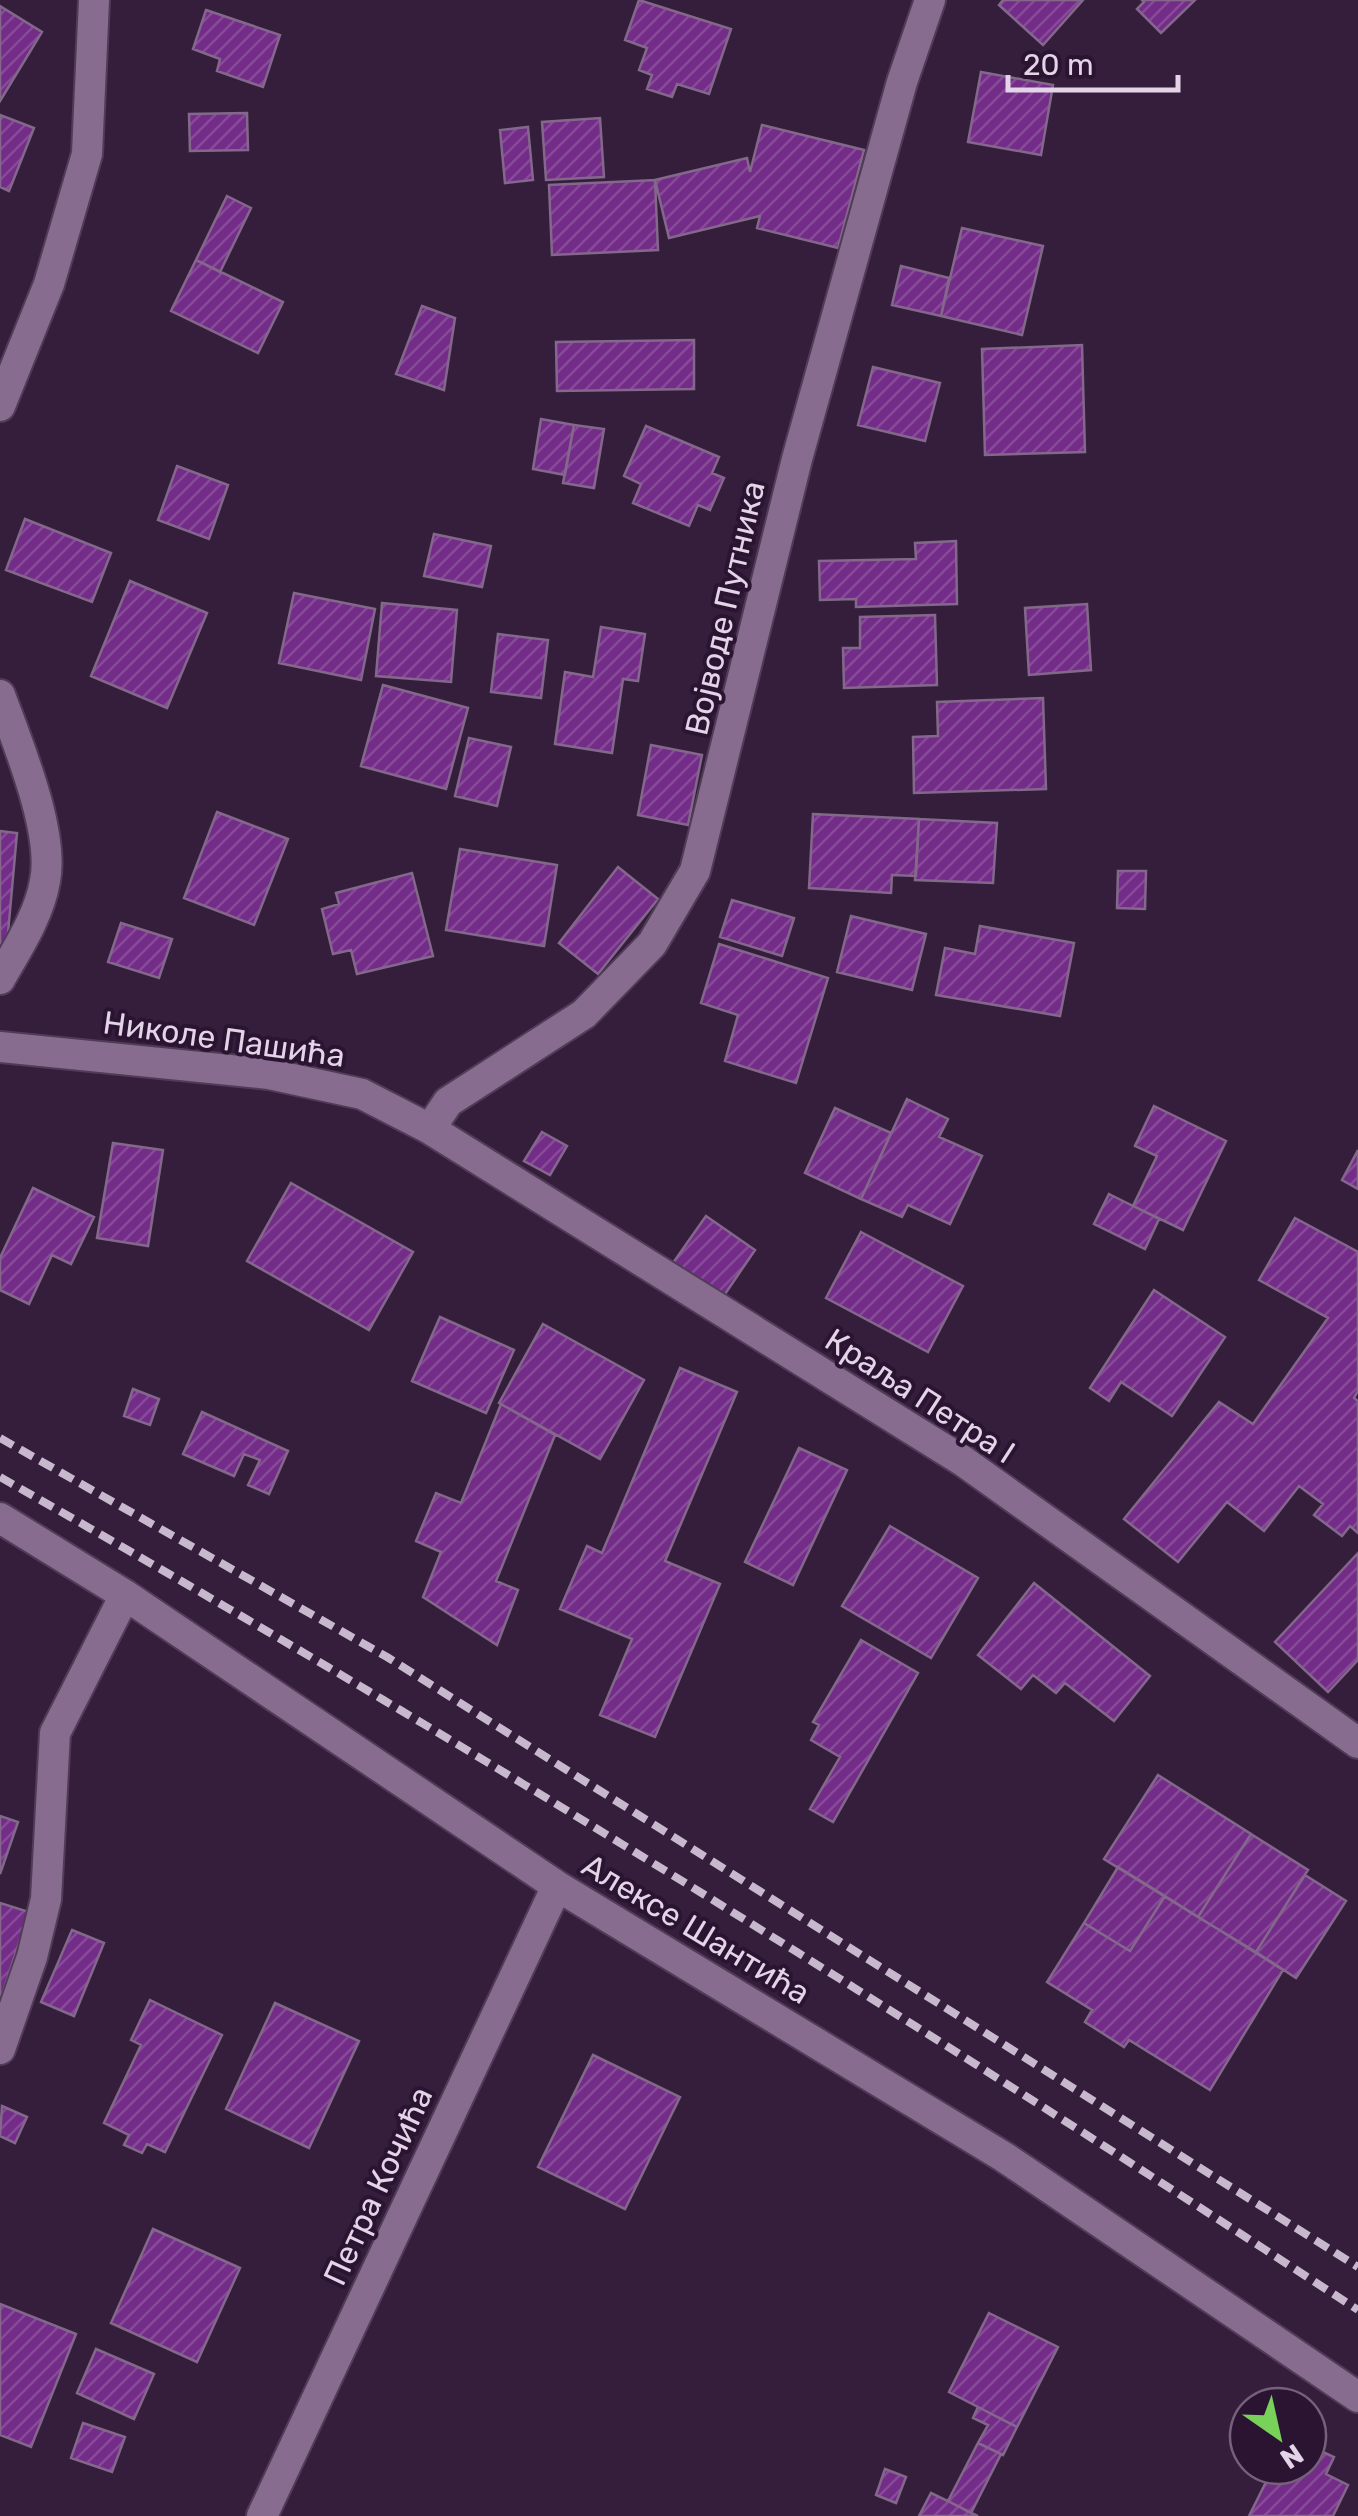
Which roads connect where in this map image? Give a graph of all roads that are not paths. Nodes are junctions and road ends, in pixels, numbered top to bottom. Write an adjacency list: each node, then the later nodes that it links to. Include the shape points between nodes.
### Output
1 (94, 0): 3 (street, via 87,154 49,284)
2 (930, 0): 7 (street, Војводе Путника, via 797,459 695,872 652,944 584,1014 448,1102)
3 (0, 406)
4 (0, 695): 5 (street, via 45,836 46,880)
5 (0, 979)
6 (0, 1047): 7 (street, Николе Пашића, via 269,1074 362,1094)
7 (430, 1129): 10 (street, Краља Петра I, via 963,1461)
8 (0, 1518): 9 (street, Алексе Шантића)
9 (125, 1595): 11 (street, Алексе Шантића); 12 (street, via 56,1733 46,1899)
10 (1358, 1743)
11 (557, 1886): 13 (street, Алексе Шантића, via 1004,2157); 14 (street, Петра Кочића)
12 (0, 2049)
13 (1358, 2397)
14 (262, 2516)

